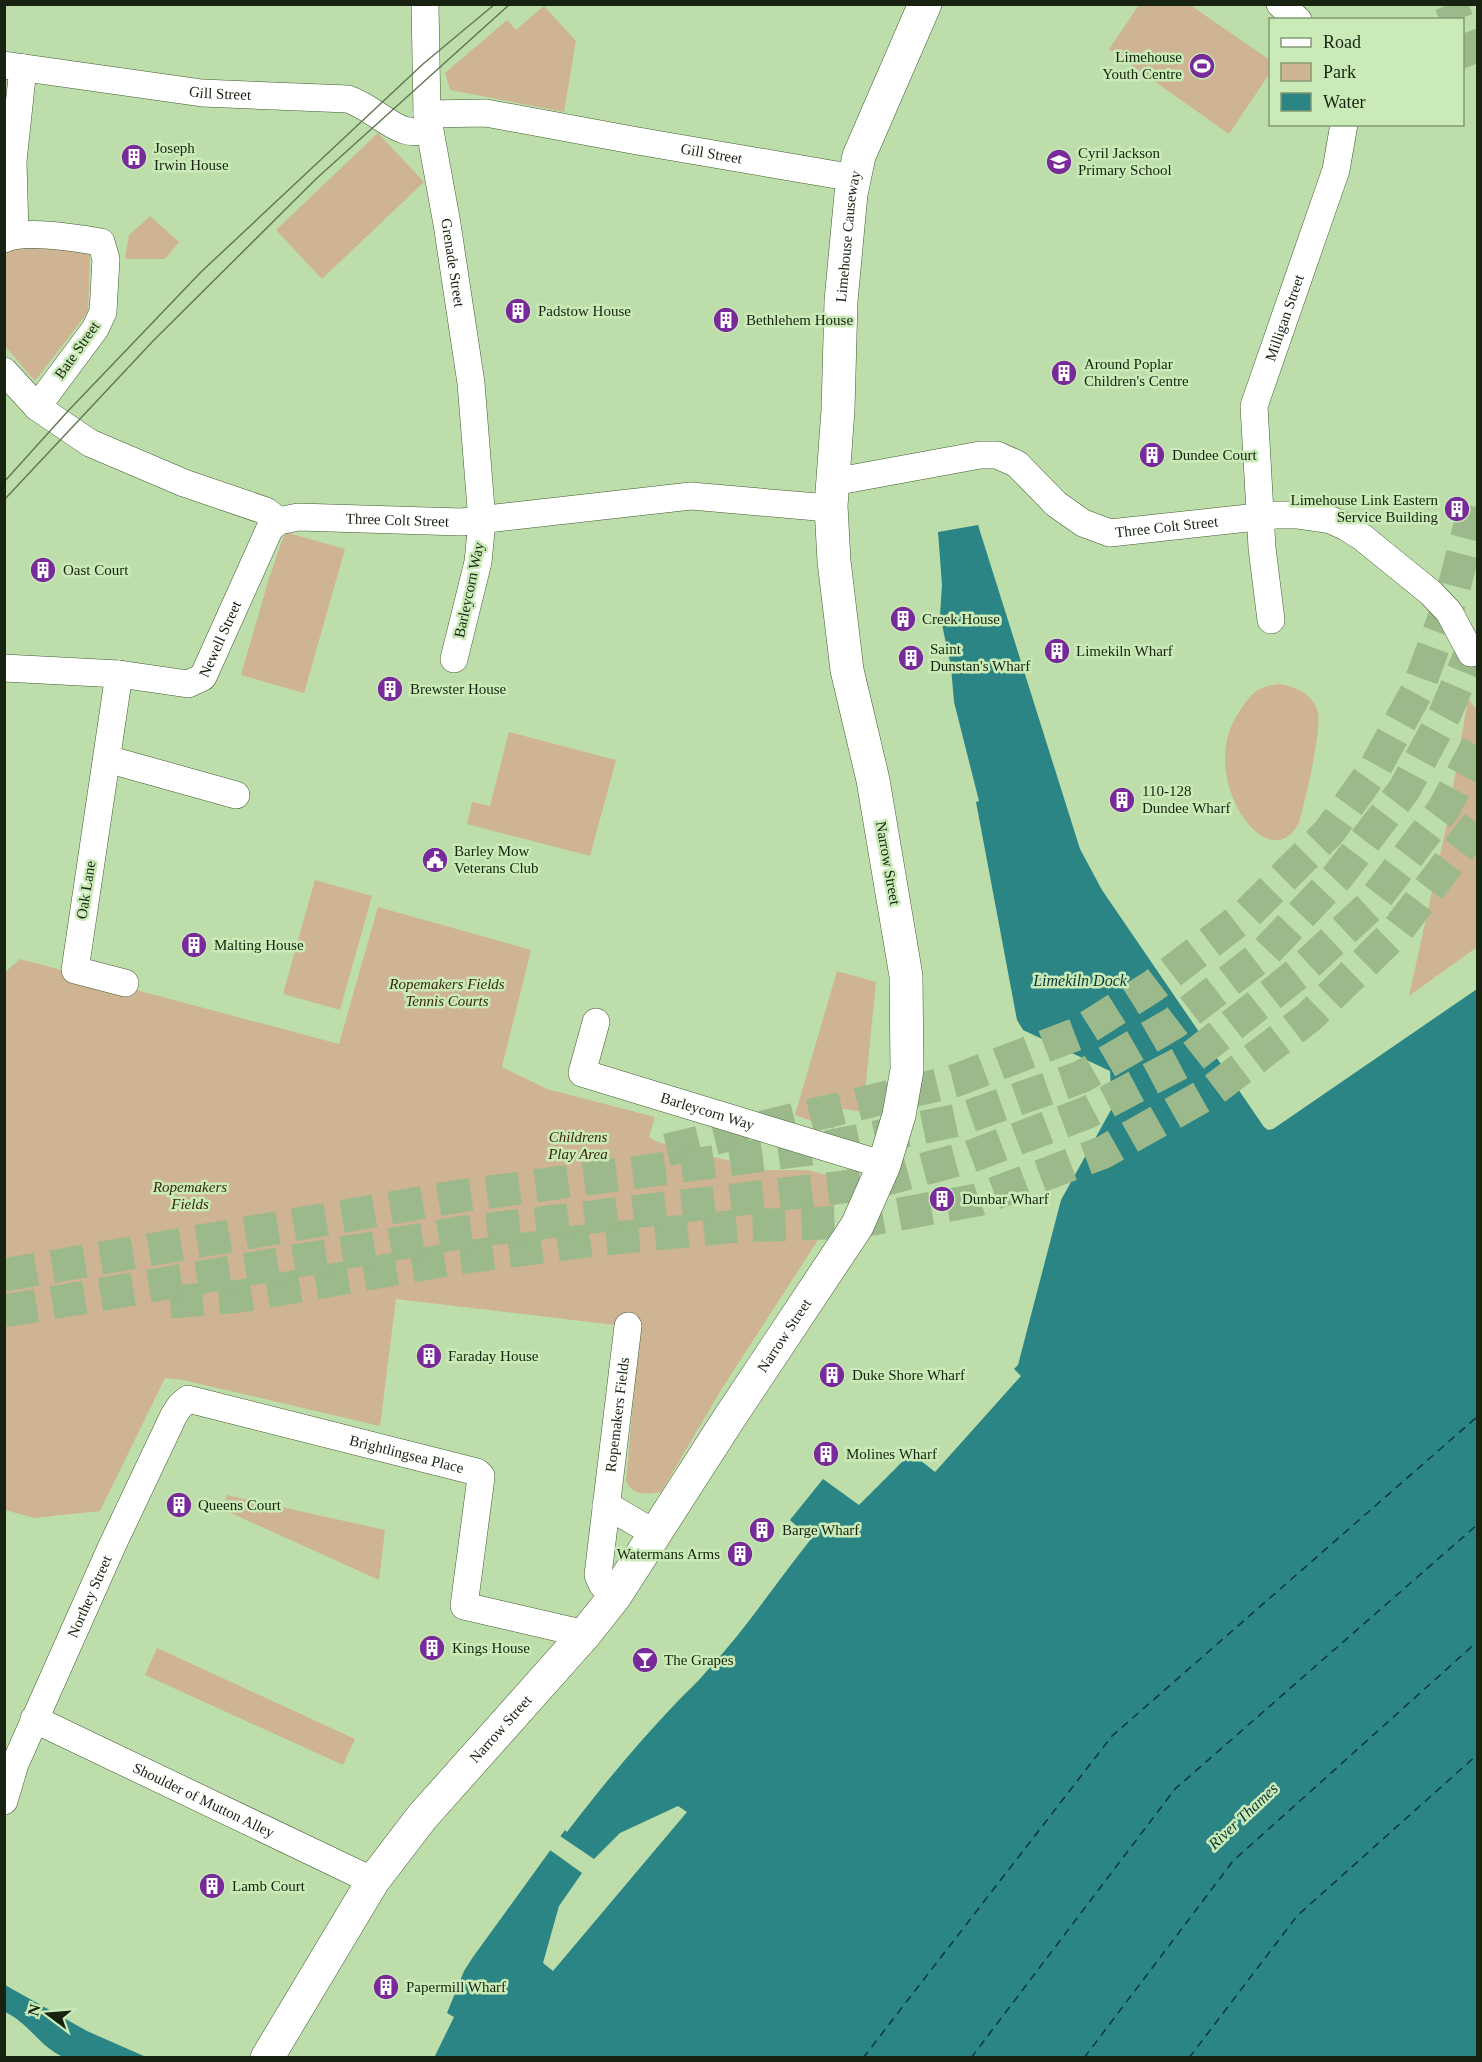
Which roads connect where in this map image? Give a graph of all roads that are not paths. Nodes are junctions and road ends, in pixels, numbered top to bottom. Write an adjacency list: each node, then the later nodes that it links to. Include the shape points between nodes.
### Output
1 (925, 4): 8 (street, Limehouse Causeway, via 859,156)
2 (1280, 4): 4 (street)
3 (432, 7): 6 (street, Grenade Street)
4 (1296, 18)
5 (14, 66): 6 (street, Gill Street, via 202,93 348,99 403,130 415,132); 9 (street)
6 (428, 122): 8 (street, Gill Street, via 486,113); 15 (street, Grenade Street, via 471,383)
7 (1344, 126): 13 (street, Milligan Street, via 1336,170 1254,406)
8 (854, 178): 12 (street, Limehouse Causeway, via 841,301)
9 (10, 237): 11 (street, Bate Street, via 101,242 106,259 103,312 95,329)
10 (4, 371): 11 (street)
11 (37, 407): 14 (street, via 90,443 184,483 266,511)
12 (832, 494): 13 (street, Three Colt Street, via 980,455 997,455 1017,464 1074,517 1110,533); 15 (street, Three Colt Street, via 817,507 691,496); 25 (street, Narrow Street, via 834,561 847,670 873,780 906,976 907,1070)
13 (1260, 516): 16 (street, Milligan Street); 17 (street, Three Colt Street, via 1318,517 1347,527 1431,593 1449,612)
14 (279, 521): 15 (street, Three Colt Street); 20 (street, Newell Street, via 270,528 203,677 188,684)
15 (482, 521): 18 (street, Barleycorn Way, via 478,562)
16 (1271, 620)
17 (1471, 653)
18 (453, 659)
19 (4, 668): 20 (street, Newell Street)
20 (119, 674): 21 (street, Oak Lane)
21 (107, 759): 22 (street); 23 (street, Oak Lane, via 75,970)
22 (236, 795)
23 (125, 983)
24 (596, 1022): 25 (street, Barleycorn Way, via 582,1073)
25 (884, 1165): 29 (street, Narrow Street, via 857,1226)
26 (628, 1326): 28 (street, Ropemakers Fields)
27 (188, 1399): 31 (street, Brightlingsea Place, via 477,1472 481,1476 464,1606); 32 (street, Northey Street, via 174,1414)
28 (606, 1505): 29 (street); 30 (street, Ropemakers Fields, via 598,1575)
29 (654, 1533): 30 (street, Narrow Street)
30 (615, 1596): 31 (street, Narrow Street)
31 (585, 1634): 34 (street, Narrow Street, via 453,1781)
32 (34, 1719): 33 (street, Northey Street); 34 (street, Shoulder of Mutton Alley)
33 (4, 1801)
34 (373, 1881): 35 (street, Narrow Street)
35 (267, 2058)

